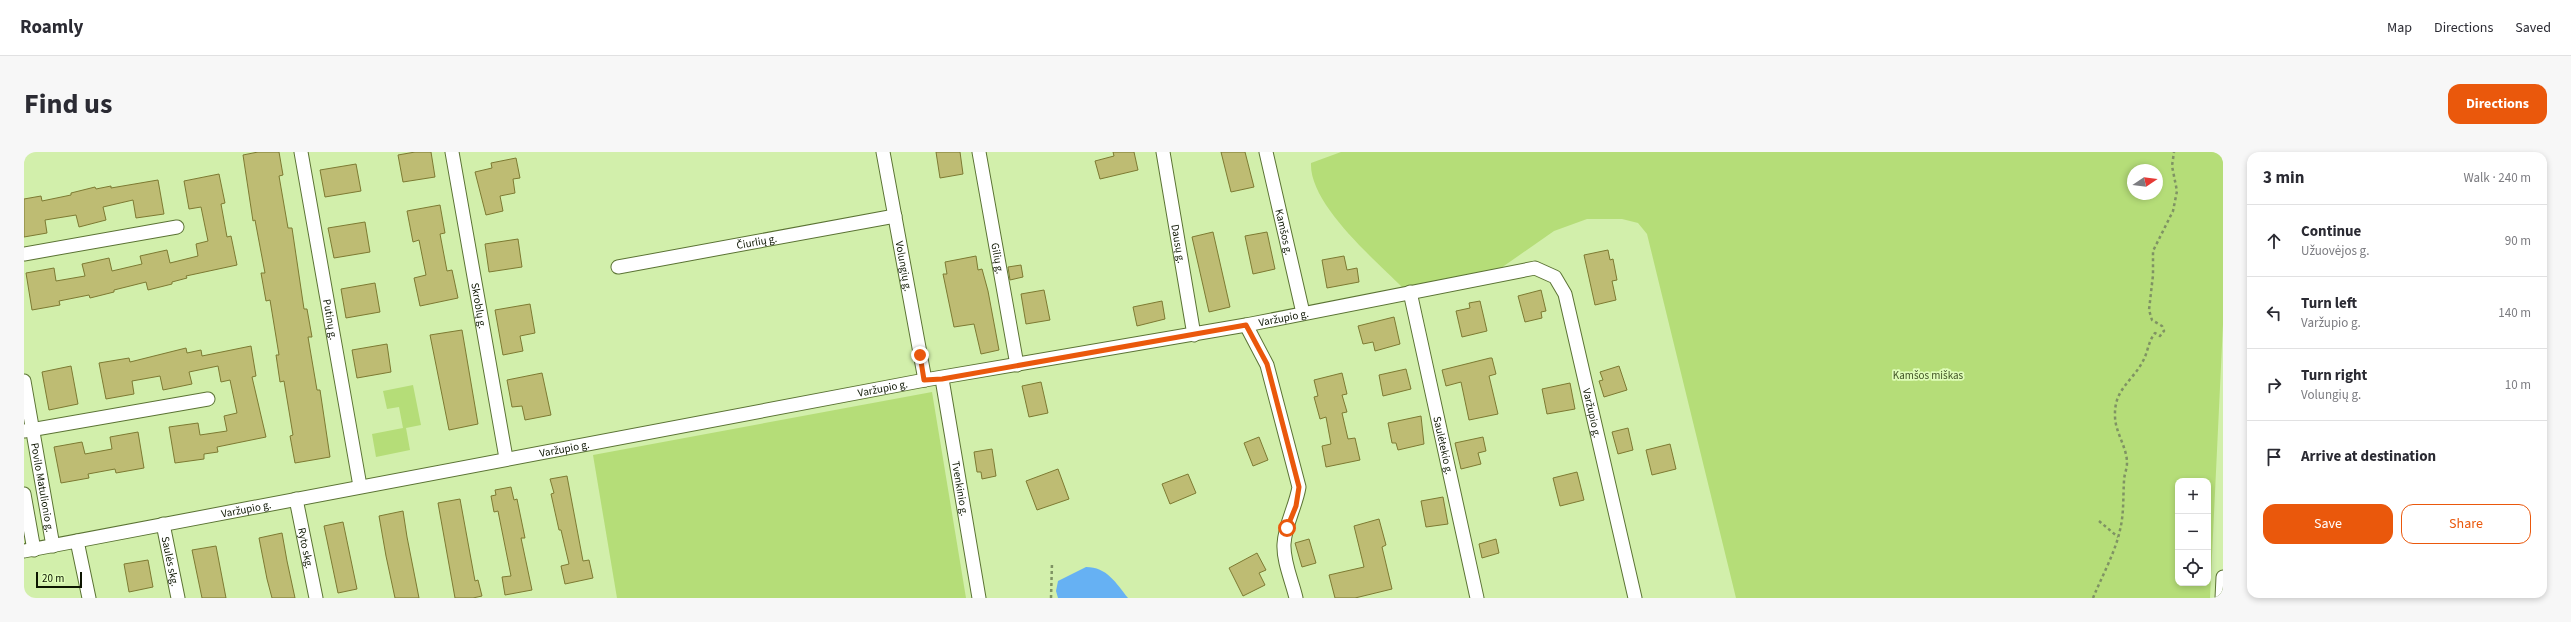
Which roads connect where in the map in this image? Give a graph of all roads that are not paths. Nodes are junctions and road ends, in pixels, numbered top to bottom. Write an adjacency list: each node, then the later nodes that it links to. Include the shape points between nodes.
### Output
1 (301, 152): 22 (street, Putinų g.)
2 (452, 152): 21 (street, Skroblų g.)
3 (883, 152): 7 (street, Volungių g.)
4 (979, 152): 15 (street, Gilių g.)
5 (1163, 152): 14 (street, Dausų g.)
6 (1266, 152): 12 (street, Kamšos g.)
7 (895, 216): 10 (street, Čiurlių g.); 17 (street, Volungių g.)
8 (177, 227): 9 (street)
9 (24, 254)
10 (618, 267)
11 (1410, 292): 12 (street, Varžupio g.); 35 (street, Saulėtekio g.); 36 (street, Varžupio g., via 1535,268 1556,277 1565,294)
12 (1303, 313): 13 (street, Varžupio g.)
13 (1246, 325): 14 (street, Varžupio g.); 34 (street, via 1267,364 1299,487 1284,542 1284,553)
14 (1194, 335): 15 (street, Varžupio g.)
15 (1017, 365): 16 (street, Varžupio g.)
16 (942, 379): 17 (street, Varžupio g.); 33 (street, Tvenkinio g.)
17 (924, 380): 21 (street, Varžupio g.)
18 (24, 381): 20 (street, Povilo Matulionio g.)
19 (208, 399): 20 (street)
20 (28, 430): 27 (street, Povilo Matulionio g.)
21 (506, 458): 22 (street, Varžupio g.)
22 (360, 486): 24 (street, Varžupio g.)
23 (24, 494): 28 (street, Povilo Matulionio g.)
24 (296, 499): 25 (street, Varžupio g.); 32 (street, Ryto skg.)
25 (163, 524): 26 (street, Varžupio g.); 31 (street, Saulės skg.)
26 (77, 541): 27 (street, Varžupio g.); 30 (street)
27 (53, 546): 28 (street, Varžupio g.)
28 (29, 550)
29 (2223, 577): 37 (street)
30 (89, 598)
31 (178, 598)
32 (316, 598)
33 (979, 598)
34 (1296, 598)
35 (1477, 598)
36 (1634, 598)
37 (2222, 598)

